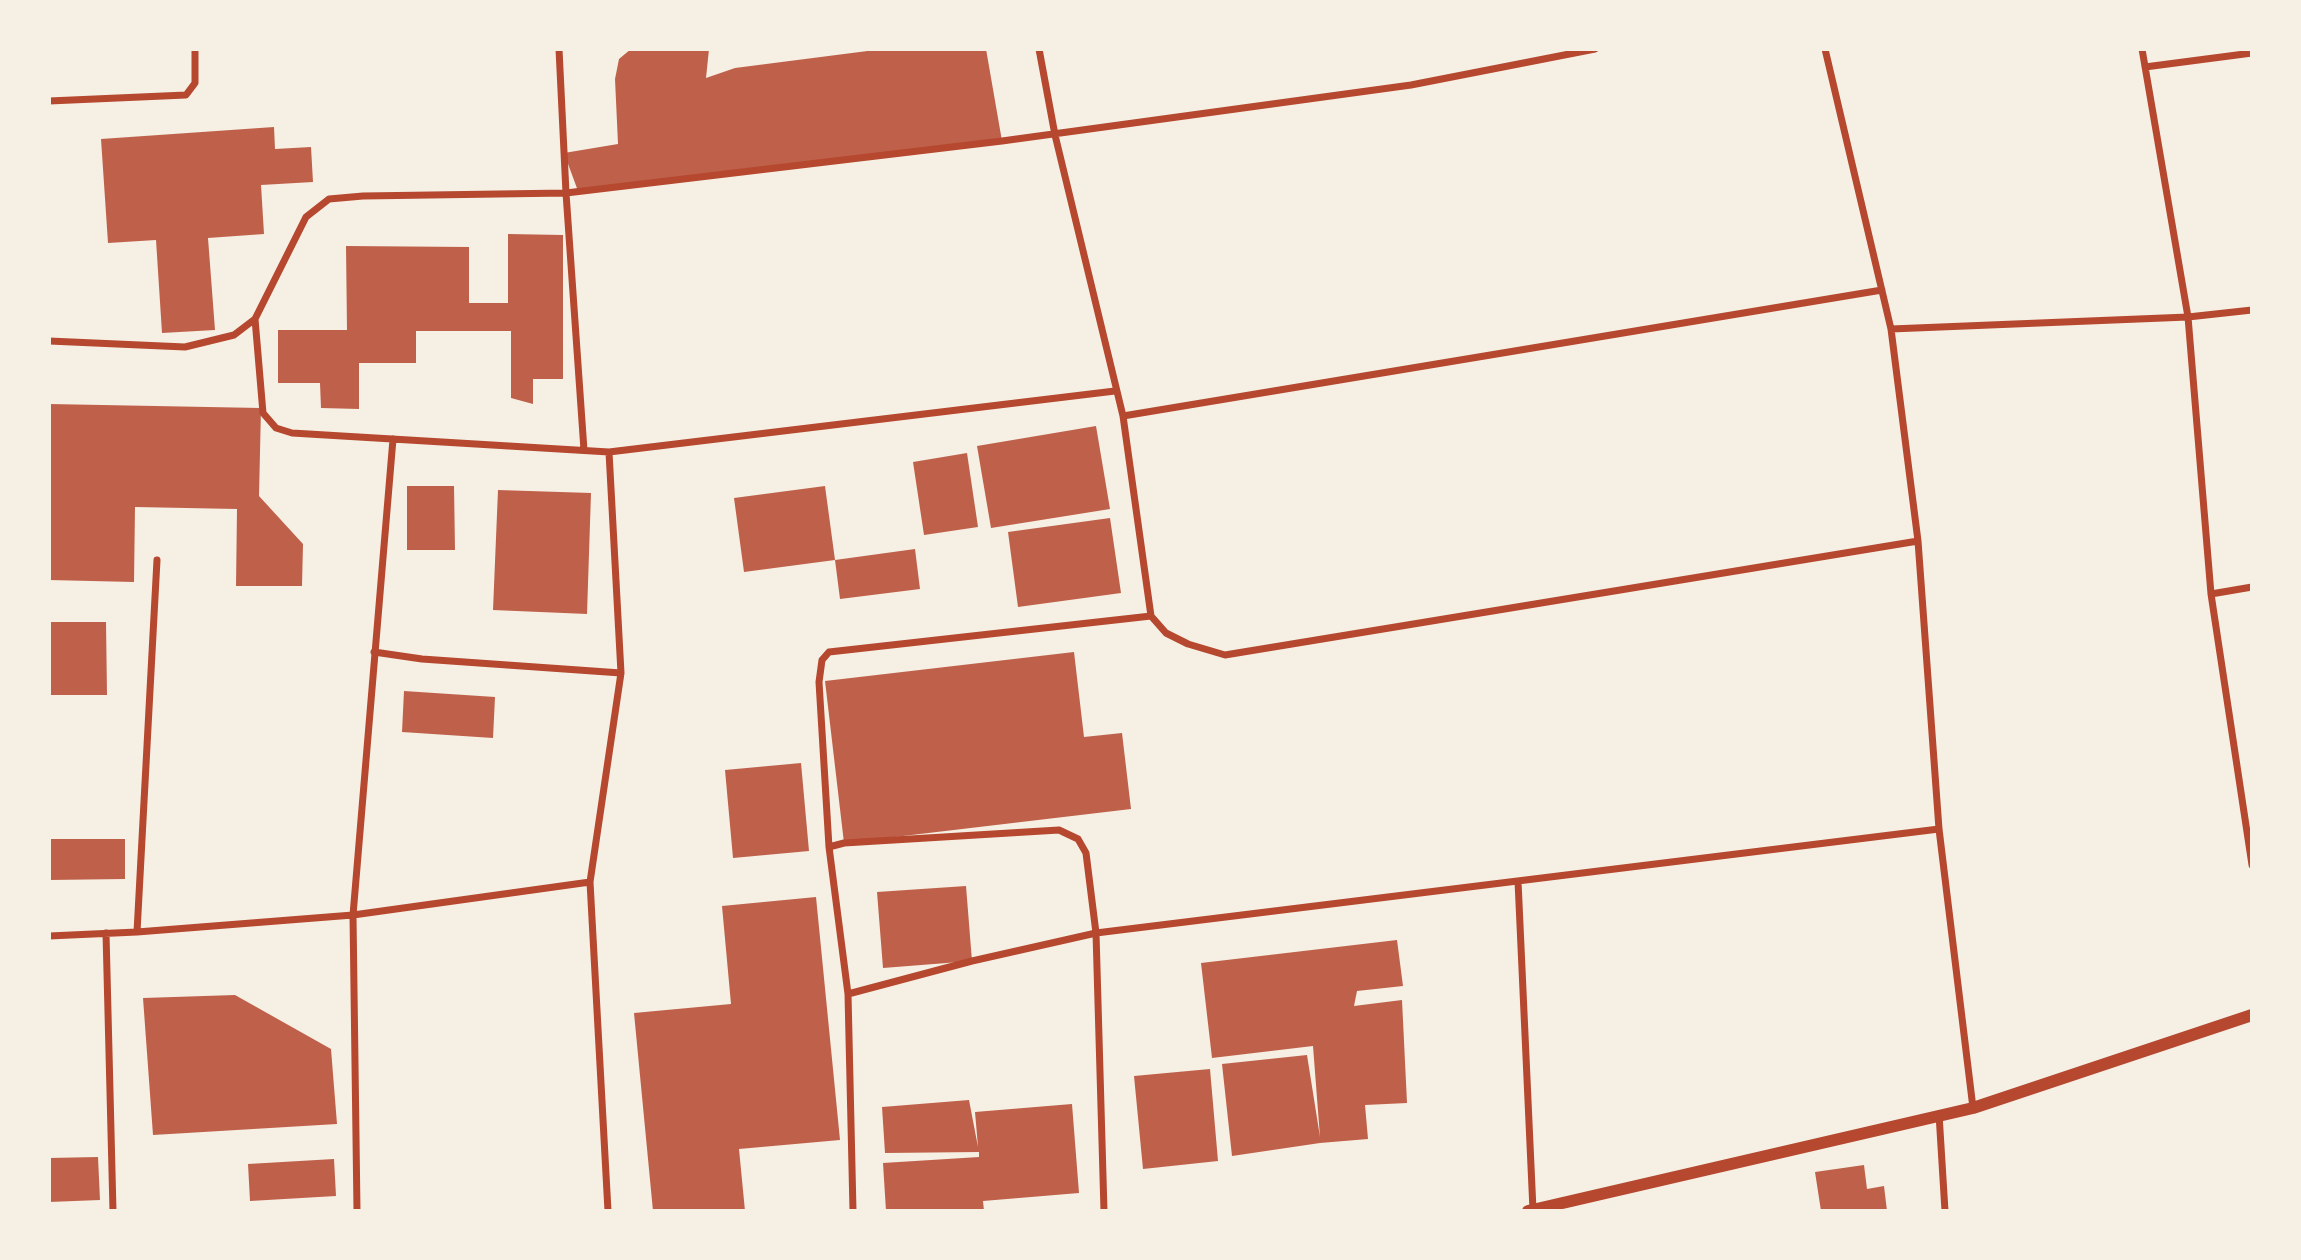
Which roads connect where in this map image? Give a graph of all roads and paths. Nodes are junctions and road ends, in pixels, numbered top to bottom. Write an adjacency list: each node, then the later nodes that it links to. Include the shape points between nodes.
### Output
1 (195, 49): 9 (street, via 194,83 186,95)
2 (559, 49): 11 (street)
3 (1040, 49): 10 (street)
4 (1595, 49): 10 (street, via 1411,85)
5 (1825, 49): 12 (street)
6 (2142, 49): 8 (street)
7 (2252, 53): 8 (street)
8 (2145, 67): 14 (street)
9 (49, 102)
10 (1055, 135): 11 (street); 18 (street)
11 (566, 193): 15 (street, via 329,199 306,217); 21 (street)
12 (1882, 290): 16 (street); 19 (street)
13 (2252, 310): 14 (street)
14 (2188, 317): 16 (street); 26 (street)
15 (255, 318): 17 (street, via 234,335 185,347); 20 (street, via 263,413 276,428)
16 (1891, 329): 23 (street)
17 (49, 341)
18 (1115, 391): 19 (street); 22 (street)
19 (1123, 416): 27 (street)
20 (394, 439): 21 (street); 28 (street)
21 (584, 450): 22 (street)
22 (610, 452): 29 (street)
23 (1918, 541): 27 (street, via 1225,655 1166,633); 30 (street)
24 (157, 560): 36 (street)
25 (2252, 587): 26 (street)
26 (2211, 594): 32 (street)
27 (1151, 616): 31 (street, via 829,652 819,672)
28 (374, 652): 29 (street); 35 (street)
29 (621, 673): 34 (street)
30 (1938, 829): 33 (street); 42 (street)
31 (829, 847): 38 (street, via 1059,830 1078,839 1086,853); 40 (street)
32 (2252, 865)
33 (1518, 881): 38 (street); 49 (street)
34 (590, 882): 35 (street); 46 (street)
35 (353, 915): 36 (street); 45 (street)
36 (137, 932): 37 (street)
37 (106, 933): 39 (street); 44 (street)
38 (1096, 933): 40 (street); 48 (street)
39 (49, 936)
40 (848, 995): 47 (street)
41 (2252, 1015): 42 (street)
42 (1973, 1108): 43 (street)
43 (1939, 1114): 49 (street); 50 (street)
44 (113, 1211)
45 (357, 1211)
46 (608, 1211)
47 (853, 1211)
48 (1104, 1211)
49 (1531, 1211)
50 (1945, 1211)

